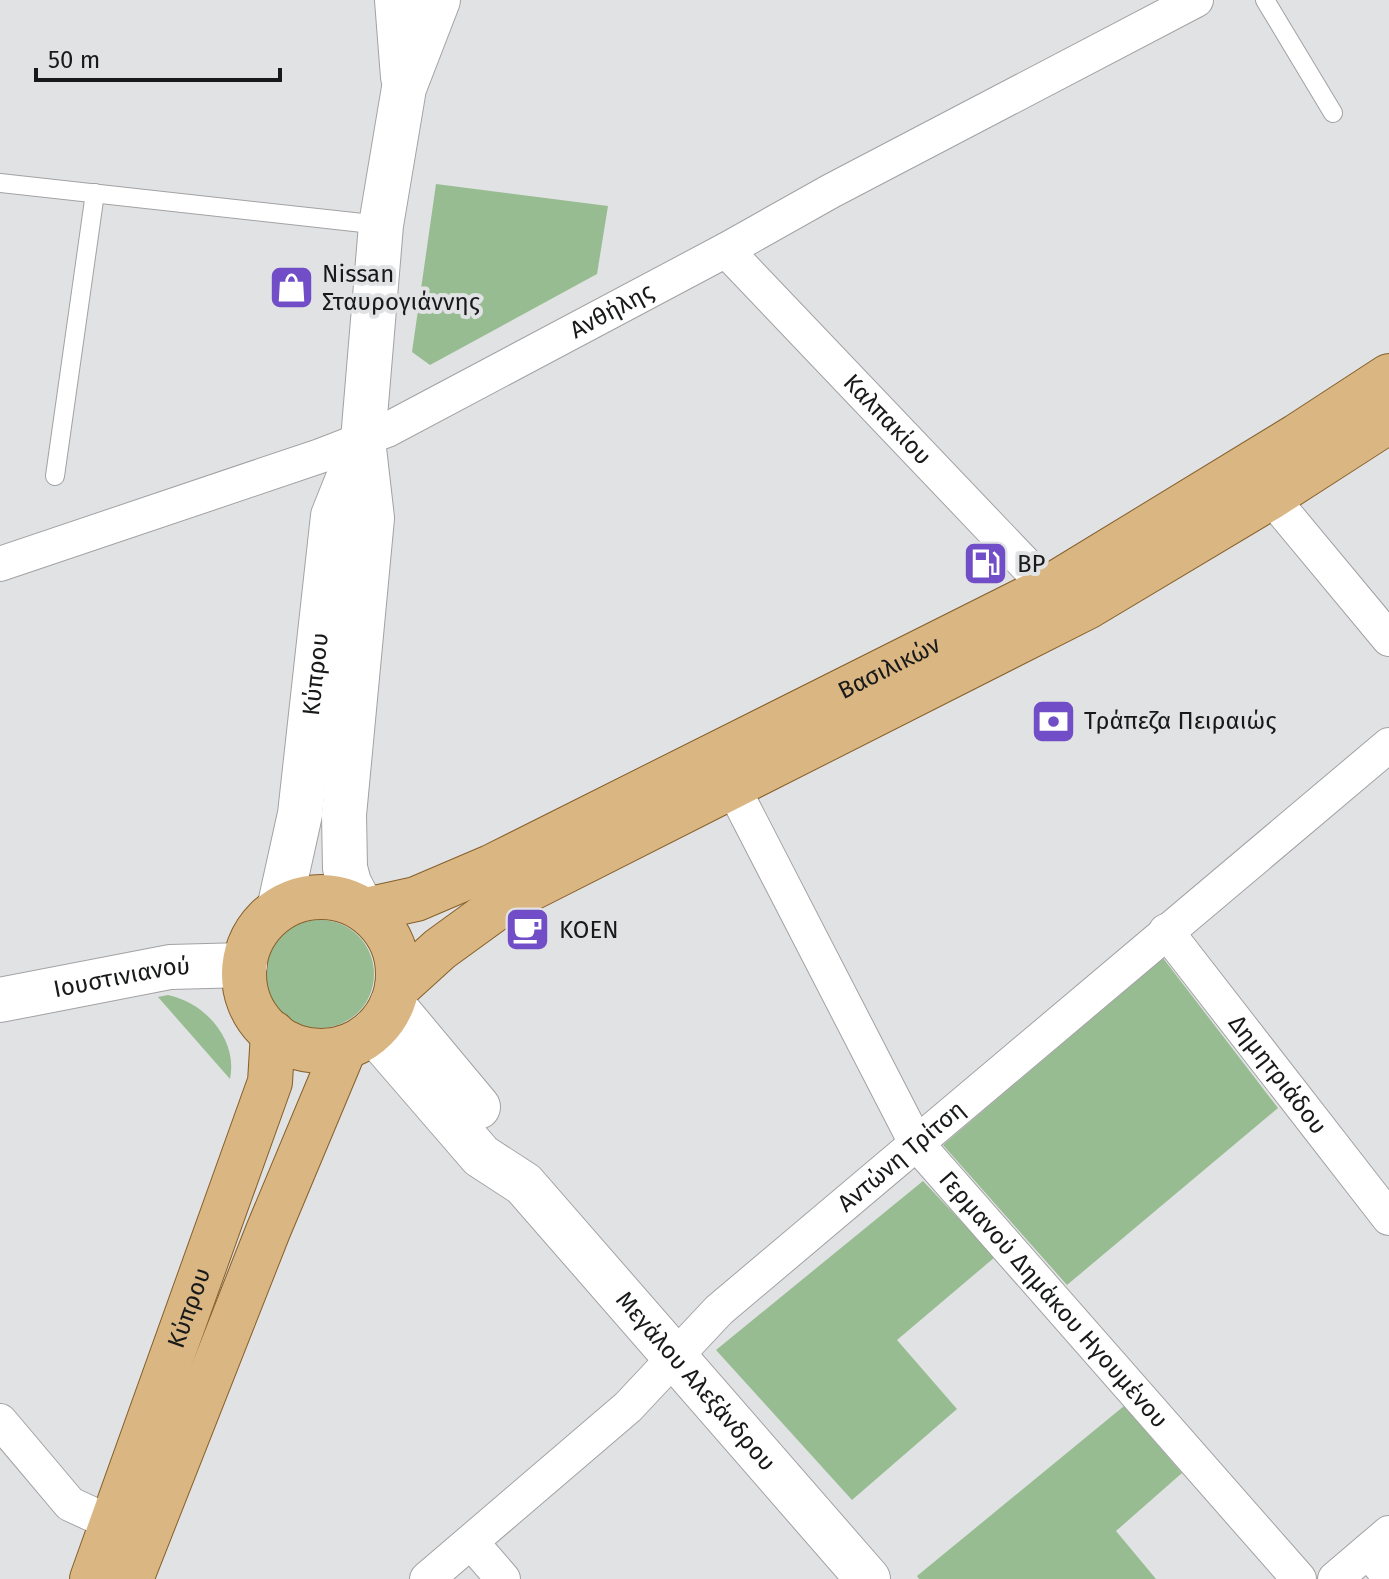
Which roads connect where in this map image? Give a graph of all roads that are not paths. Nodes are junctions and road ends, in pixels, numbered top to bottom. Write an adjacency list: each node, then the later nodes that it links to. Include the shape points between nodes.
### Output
1 (397, 0): 5 (main road, Κύπρου)
2 (438, 0): 5 (main road, Κύπρου)
3 (1196, 0): 10 (street, Ανθήλης)
4 (1265, 0): 6 (lane)
5 (404, 88): 9 (main road, Κύπρου)
6 (1333, 113)
7 (0, 183): 8 (lane)
8 (95, 193): 9 (lane); 14 (lane)
9 (381, 225): 13 (main road, Κύπρου)
10 (726, 250): 13 (street, Ανθήλης); 17 (street, Καλπακίου)
11 (1389, 376): 17 (main road, Βασιλικών)
12 (1389, 421): 15 (main road, Βασιλικών)
13 (363, 440): 16 (street, Ανθήλης); 21 (main road, Κύπρου, via 333,516 300,814); 22 (main road, Κύπρου, via 372,518 344,815 345,868)
14 (55, 476)
15 (1271, 497): 18 (street); 20 (main road, Βασιλικών, via 1087,607)
16 (3, 561)
17 (1048, 588): 22 (main road, Βασιλικών, via 491,867 416,899)
18 (1389, 639)
19 (1389, 745): 23 (street, Αντώνη Τρίτση)
20 (732, 786): 26 (main road, Βασιλικών, via 506,901 440,949); 28 (street, Γερμανού Δημάκου Ηγουμένου)
21 (279, 909): 22 (main road, via 321,897); 24 (main road, via 256,933)
22 (364, 909): 26 (main road, via 391,940 397,959)
23 (1166, 931): 28 (street, Αντώνη Τρίτση); 29 (street, Δημητριάδου)
24 (245, 965): 25 (main road, Ιουστινιανού, via 170,967); 27 (main road, via 252,1007)
25 (0, 1000)
26 (377, 1017): 27 (main road, via 312,1050); 30 (main road, Μεγάλου Αλεξάνδρου, via 505,1140 524,1184); 35 (main road, Κύπρου, via 268,1231)
27 (273, 1033): 32 (main road, Κύπρου, via 270,1082)
28 (916, 1143): 30 (street, Αντώνη Τρίτση, via 719,1310); 40 (street, Γερμανού Δημάκου Ηγουμένου)
29 (1389, 1218)
30 (675, 1357): 33 (street, Αντώνη Τρίτση, via 628,1407); 39 (main road, Μεγάλου Αλεξάνδρου)
31 (0, 1421): 32 (street, via 70,1504)
32 (111, 1523): 36 (main road, Κύπρου)
33 (471, 1542): 37 (street, Αντώνη Τρίτση); 38 (street)
34 (1382, 1553): 41 (street)
35 (135, 1576)
36 (92, 1579)
37 (427, 1579)
38 (503, 1579)
39 (868, 1579)
40 (1299, 1579)
41 (1335, 1579)

